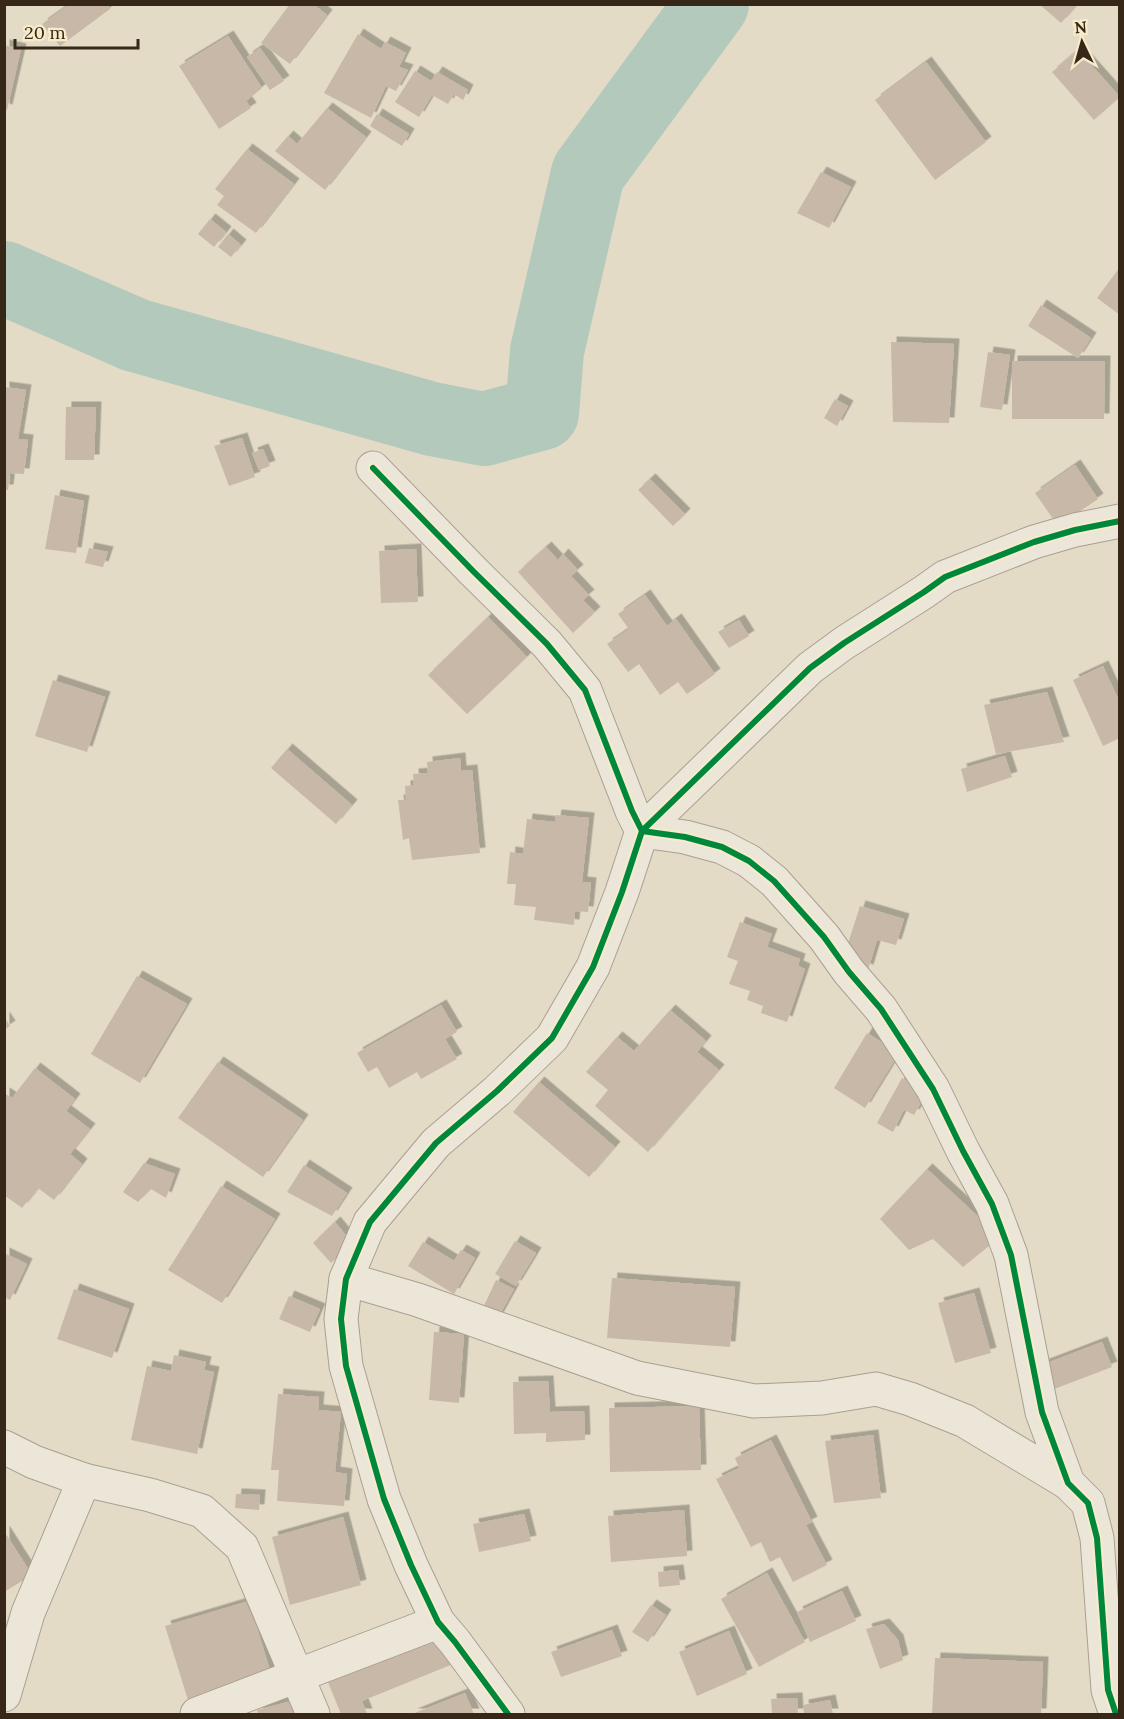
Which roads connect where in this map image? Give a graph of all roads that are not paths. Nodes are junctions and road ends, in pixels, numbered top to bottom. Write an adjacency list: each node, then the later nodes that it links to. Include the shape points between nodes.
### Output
1 (374, 468): 3 (street, via 547,644 585,690)
2 (1119, 521): 3 (street, via 1034,542 945,577 810,668)
3 (642, 831): 4 (street, via 593,967 552,1038 436,1143 370,1222); 7 (street, via 722,847 749,861 774,881 824,937 906,1044 992,1204 1011,1255 1042,1412)
4 (346, 1279): 7 (street, via 418,1300 637,1377 754,1401 822,1398 876,1389 965,1421); 8 (street, via 341,1319 346,1366 384,1499)
5 (4, 1447): 6 (street)
6 (84, 1480): 9 (street, via 202,1511 243,1547); 10 (street, via 28,1613)
7 (1068, 1483): 14 (street, via 1088,1503 1097,1538 1107,1690)
8 (438, 1622): 9 (street); 13 (street)
9 (296, 1678): 11 (street); 12 (street)
10 (4, 1695)
11 (198, 1714)
12 (313, 1714)
13 (508, 1714)
14 (1116, 1714)

